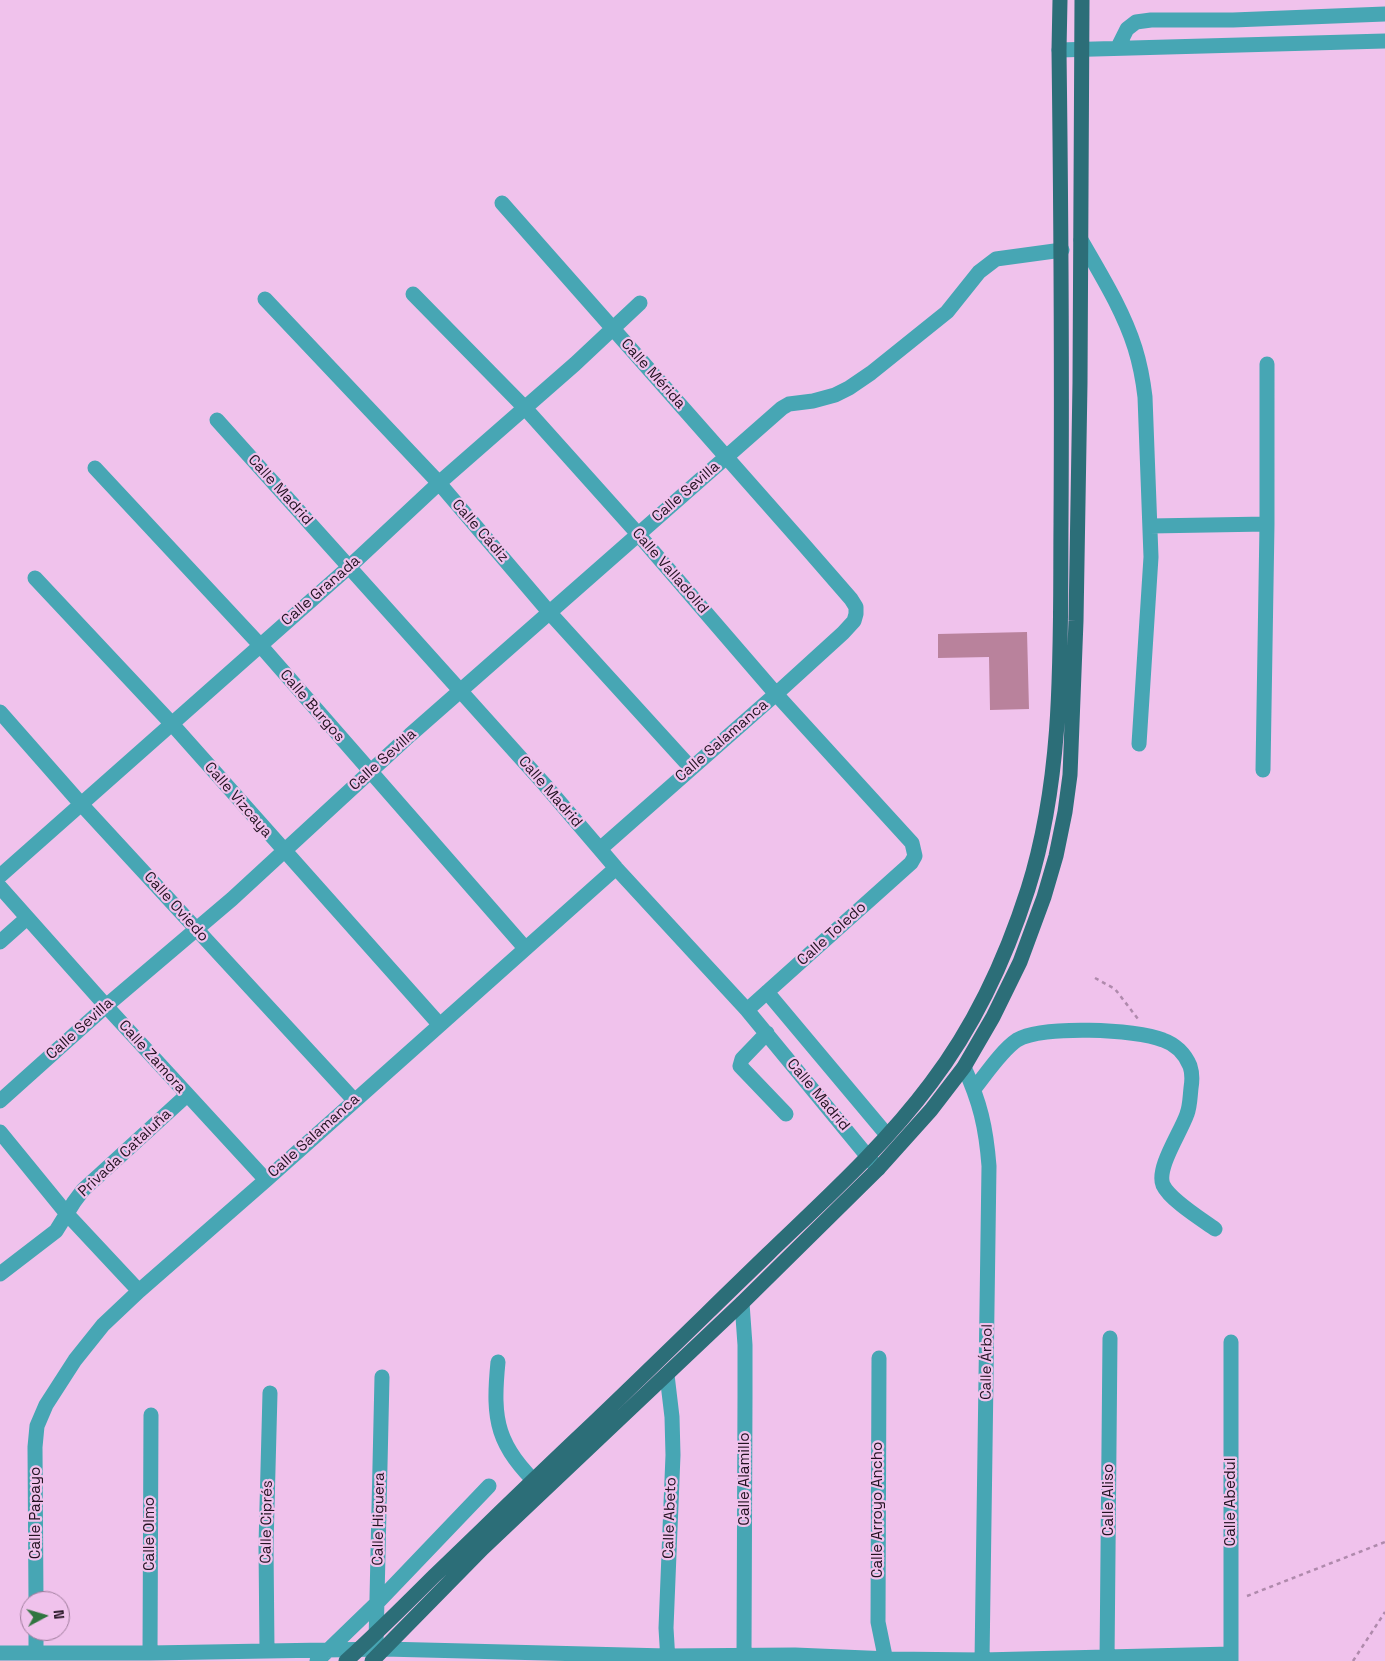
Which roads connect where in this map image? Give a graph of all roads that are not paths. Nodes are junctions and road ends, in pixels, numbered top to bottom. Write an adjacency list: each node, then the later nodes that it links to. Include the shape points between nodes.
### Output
1 (1060, 0): 7 (main road)
2 (1082, 0): 6 (main road)
3 (1385, 14): 5 (street, via 1151,20 1136,22 1127,29)
4 (1385, 42): 5 (street)
5 (1118, 47): 6 (street)
6 (1081, 49): 7 (street); 9 (main road)
7 (1059, 50): 10 (main road)
8 (502, 203): 14 (street, Calle Mérida)
9 (1081, 240): 22 (street, via 1125,322 1141,371); 53 (main road, via 1076,631 1071,758 1065,812 1056,856 1032,933 1008,988)
10 (1062, 250): 18 (street, Calle Sevilla, via 996,259 979,272 947,312 871,373 835,394 782,408); 60 (main road, via 1058,699 1050,794 1042,837 1014,928 977,1011 935,1078)
11 (413, 294): 16 (street, Calle Valladolid)
12 (265, 299): 20 (street, Calle Cádiz)
13 (640, 303): 14 (street, Calle Granada)
14 (613, 330): 16 (street, Calle Granada); 18 (street, Calle Mérida)
15 (1268, 364): 21 (street)
16 (525, 408): 20 (street, Calle Granada); 23 (street, Calle Valladolid)
17 (217, 420): 25 (street, Calle Madrid)
18 (726, 457): 23 (street, Calle Sevilla); 24 (street, Calle Mérida)
19 (95, 468): 28 (street, Calle Burgos)
20 (439, 483): 25 (street, Calle Granada); 27 (street, Calle Cádiz)
21 (1267, 524): 22 (street); 35 (street)
22 (1150, 526): 33 (street, via 1150,589)
23 (638, 534): 27 (street, Calle Sevilla); 30 (street, Calle Valladolid)
24 (804, 545): 30 (street, Calle Salamanca, via 851,599 856,614 843,633)
25 (349, 567): 28 (street, Calle Granada); 29 (street, Calle Madrid)
26 (35, 578): 32 (street, Calle Vizcaya)
27 (549, 612): 29 (street, Calle Sevilla); 34 (street, Calle Cádiz)
28 (260, 645): 32 (street, Calle Granada); 36 (street, Calle Burgos)
29 (461, 691): 36 (street, Calle Sevilla); 38 (street, Calle Madrid)
30 (776, 694): 34 (street, Calle Salamanca); 40 (street, Calle Valladolid, via 908,836)
31 (0, 712): 37 (street, Calle Oviedo)
32 (172, 724): 37 (street, Calle Granada); 39 (street, Calle Vizcaya)
33 (1139, 744)
34 (691, 768): 38 (street, Calle Salamanca)
35 (1263, 770)
36 (370, 772): 39 (street, Calle Sevilla); 47 (street, Calle Burgos)
37 (81, 804): 42 (street, Calle Granada); 45 (street, Calle Oviedo)
38 (600, 849): 41 (street, Calle Madrid)
39 (283, 851): 45 (street, Calle Sevilla); 51 (street, Calle Vizcaya)
40 (915, 856): 48 (street, Calle Toledo, via 904,870)
41 (616, 868): 47 (street, Calle Salamanca); 50 (street, Calle Madrid)
42 (0, 876)
43 (0, 887): 44 (street, Calle Zamora)
44 (27, 918): 46 (street); 49 (street, Calle Zamora)
45 (196, 929): 49 (street, Calle Sevilla); 56 (street, Calle Oviedo)
46 (0, 942)
47 (525, 948): 51 (street, Calle Salamanca)
48 (767, 992): 50 (street, Calle Toledo); 60 (street)
49 (106, 1006): 55 (street, Calle Zamora); 57 (street, Calle Sevilla)
50 (747, 1010): 52 (street, Calle Madrid)
51 (439, 1024): 56 (street, Calle Salamanca)
52 (767, 1033): 58 (street, via 742,1059 740,1066); 61 (street, Calle Madrid)
53 (964, 1067): 54 (street, Calle Árbol); 61 (main road, via 931,1110)
54 (974, 1088): 64 (street, via 1008,1047 1025,1036 1067,1031 1146,1034 1166,1040 1180,1050 1190,1066 1192,1083 1182,1130 1164,1165 1163,1185 1186,1208); 97 (street, Calle Árbol, via 987,1134 989,1166)
55 (187, 1095): 62 (street, Calle Zamora); 63 (street, Privada Cataluña, via 84,1190)
56 (354, 1100): 62 (street, Calle Salamanca)
57 (0, 1101)
58 (786, 1114)
59 (0, 1132): 63 (street)
60 (887, 1135): 61 (main road)
61 (873, 1163): 67 (main road); 77 (main road)
62 (266, 1180): 66 (street, Calle Salamanca)
63 (67, 1214): 65 (street, Privada Cataluña, via 50,1237); 66 (street)
64 (1215, 1229)
65 (0, 1274)
66 (138, 1291): 76 (street, Calle Salamanca, via 103,1325 80,1354 46,1405)
67 (742, 1303): 72 (main road); 92 (street, Calle Alamillo, via 746,1396)
68 (1110, 1338): 95 (street, Calle Aliso)
69 (1231, 1342): 93 (street, Calle Abedul)
70 (879, 1358): 96 (street, Calle Arroyo Ancho, via 878,1622)
71 (498, 1362): 77 (street, via 494,1394 497,1423 511,1453)
72 (667, 1375): 79 (main road); 94 (street, Calle Abeto, via 672,1455)
73 (382, 1378): 81 (street, Calle Higuera)
74 (270, 1393): 86 (street, Calle Ciprés)
75 (150, 1415): 90 (street, Calle Olmo)
76 (37, 1426): 80 (street, Calle Papayo)
77 (533, 1480): 79 (street); 82 (main road)
78 (489, 1486): 81 (street)
79 (544, 1491): 91 (main road)
80 (36, 1591)
81 (378, 1602): 82 (street, Calle Higuera); 84 (street)
82 (377, 1632): 85 (main road); 91 (street, Calle Higuera)
83 (36, 1641): 89 (street)
84 (329, 1649): 85 (street); 86 (street); 98 (street)
85 (359, 1649): 91 (street); 99 (main road)
86 (267, 1650): 90 (street)
87 (420, 1651): 91 (street); 94 (street); 100 (street)
88 (0, 1653): 89 (street)
89 (36, 1653): 90 (street)
90 (150, 1653)
91 (376, 1656)
92 (744, 1656): 94 (street); 96 (street)
93 (1231, 1657): 95 (street)
94 (667, 1659)
95 (1107, 1659): 97 (street)
96 (886, 1660): 97 (street)
97 (982, 1660)
98 (317, 1661)
99 (346, 1661)
100 (407, 1661)

